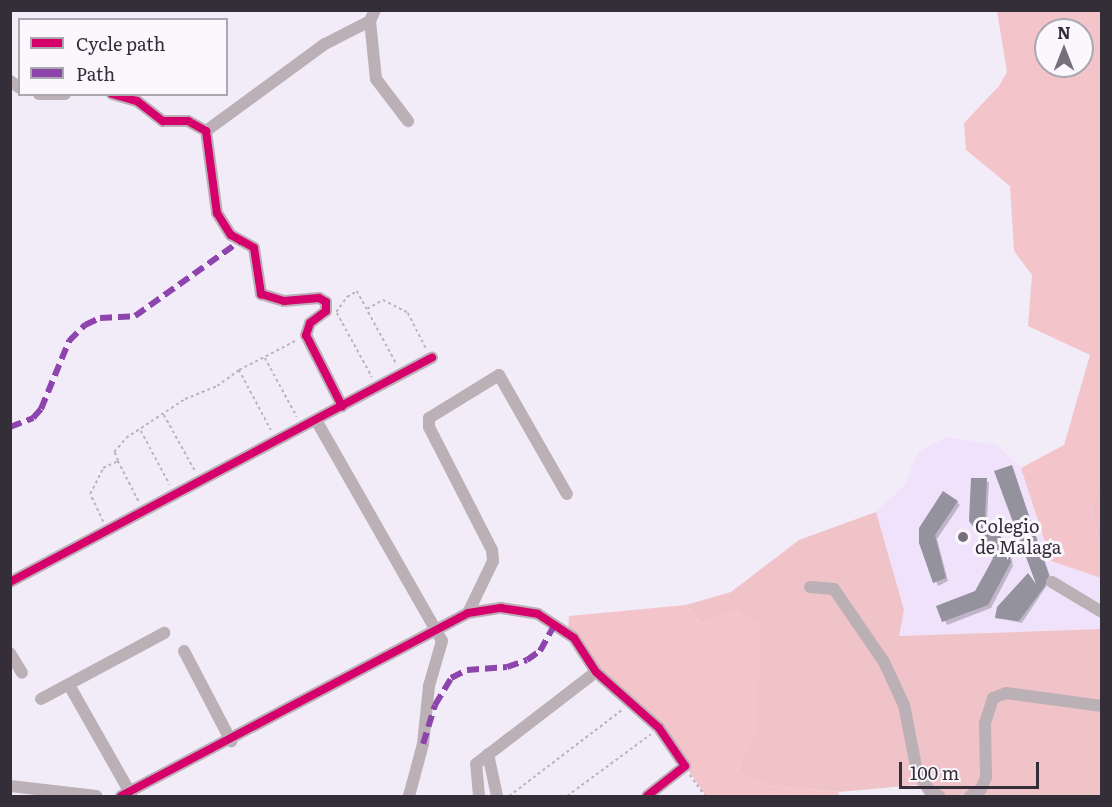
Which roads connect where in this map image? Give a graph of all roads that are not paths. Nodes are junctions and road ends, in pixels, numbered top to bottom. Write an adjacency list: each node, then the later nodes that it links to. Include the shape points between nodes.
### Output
1 (372, 16): 3 (street, via 376,79); 4 (street, via 325,44)
2 (119, 96): 4 (street, via 137,101 163,121 188,121)
3 (408, 121)
4 (206, 131): 6 (street, via 218,213 231,235 254,248 261,294 275,300 319,298 326,302 326,312 310,323 306,335)
5 (432, 358): 6 (street)
6 (342, 406): 7 (street)
7 (316, 420): 9 (street); 14 (street)
8 (567, 494): 13 (street, via 499,375 429,418 429,427 492,550 493,561)
9 (10, 582)
10 (1052, 582): 12 (street)
11 (810, 587): 32 (street, via 834,589 884,662 904,705 917,771 929,790)
12 (1101, 612)
13 (468, 613): 14 (street); 18 (street, via 501,608 537,614 574,638)
14 (438, 630): 23 (street); 28 (street, via 440,657 429,686 423,744)
15 (164, 633): 20 (street)
16 (184, 651): 23 (street)
17 (10, 653): 19 (street)
18 (596, 672): 24 (street); 31 (street, via 659,728 684,766)
19 (22, 673)
20 (69, 686): 21 (street); 26 (street)
21 (41, 699)
22 (1101, 706): 33 (street, via 1006,693 993,698 985,723 986,777 981,789)
23 (231, 741): 26 (street)
24 (488, 754): 29 (street, via 476,764); 30 (street)
25 (10, 786): 27 (street)
26 (126, 795)
27 (96, 796)
28 (409, 796)
29 (478, 796)
30 (497, 796)
31 (647, 796)
32 (939, 796)
33 (969, 796)

